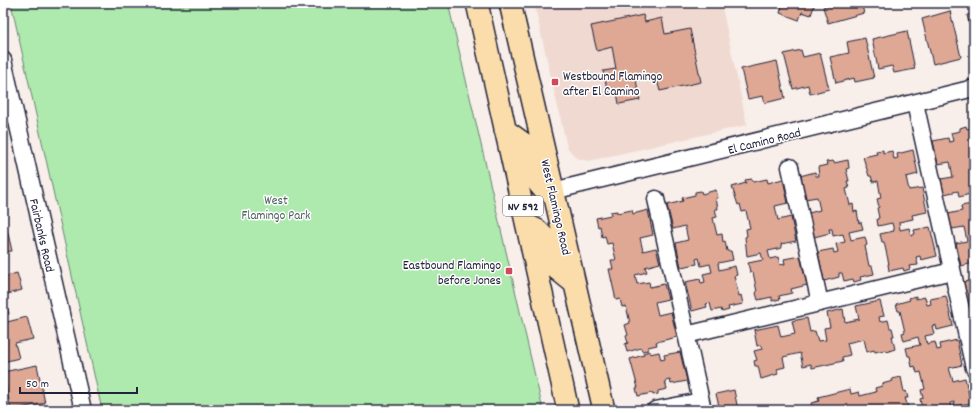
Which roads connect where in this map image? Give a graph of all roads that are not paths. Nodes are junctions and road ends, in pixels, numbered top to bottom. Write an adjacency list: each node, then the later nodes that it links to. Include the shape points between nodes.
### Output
1 (477, 3): 7 (main road, NV 592)
2 (510, 3): 9 (main road, West Flamingo Road / NV 592)
3 (3, 60): 6 (street, Fairbanks Road)
4 (974, 88): 5 (street, El Camino Road)
5 (914, 103): 9 (street, El Camino Road); 12 (street)
6 (8, 107): 19 (street, Fairbanks Road)
7 (506, 130): 9 (main road, via 526,145 533,175 539,184 544,190); 11 (main road, NV 592)
8 (790, 167): 14 (street)
9 (553, 191): 13 (main road, West Flamingo Road / NV 592)
10 (656, 199): 15 (street)
11 (527, 225): 13 (main road, via 545,238 553,266); 20 (main road, NV 592)
12 (952, 271): 14 (street); 16 (street)
13 (574, 283): 21 (main road, West Flamingo Road / NV 592)
14 (820, 303): 15 (street)
15 (686, 335): 17 (street)
16 (974, 368)
17 (702, 405): 18 (street)
18 (661, 409)
19 (83, 410)
20 (568, 410)
21 (604, 410)

